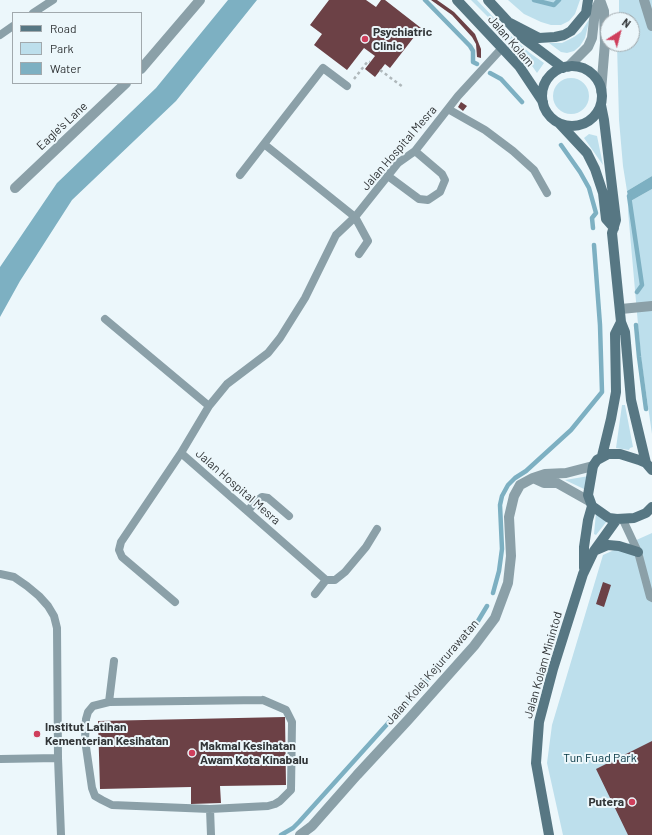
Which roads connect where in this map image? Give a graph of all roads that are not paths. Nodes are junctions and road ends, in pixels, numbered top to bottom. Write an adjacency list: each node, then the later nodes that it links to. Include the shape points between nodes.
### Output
1 (53, 0): 8 (lane)
2 (200, 0): 15 (street)
3 (457, 0): 13 (main road, Jalan Kolam)
4 (488, 0): 9 (main road, Jalan Kolam)
5 (588, 0): 9 (main road, via 586,13 571,32 564,35 539,38)
6 (600, 0): 14 (street, via 595,11 592,38 588,46); 18 (street, via 604,11 606,43)
7 (644, 0): 10 (street)
8 (35, 12)
9 (510, 23): 14 (main road, Jalan Kolam, via 523,38)
10 (652, 26)
11 (12, 27): 12 (lane)
12 (0, 35)
13 (502, 48): 19 (main road, Jalan Kolam, via 519,66); 21 (lane, Jalan Hospital Mesra)
14 (566, 67): 18 (main road, via 580,67 594,76); 19 (main road, via 548,78 543,89)
15 (142, 68)
16 (125, 84): 27 (street, Eagle's Lane)
17 (347, 86): 23 (lane, via 323,68)
18 (601, 91): 20 (main road)
19 (542, 102): 22 (main road)
20 (601, 105): 22 (main road, via 598,112 580,124 569,126); 30 (main road, via 616,220)
21 (448, 109): 24 (lane, Jalan Hospital Mesra); 28 (lane, via 485,130 518,155 534,170)
22 (557, 122): 30 (main road, via 586,153 595,169 603,193 606,220)
23 (264, 144): 25 (lane); 29 (lane)
24 (415, 151): 26 (lane, Jalan Hospital Mesra, via 398,163); 26 (lane, via 442,174 445,180 440,192 428,200 419,199)
25 (240, 175)
26 (388, 176): 29 (lane, Jalan Hospital Mesra)
27 (15, 188)
28 (547, 193)
29 (355, 217): 31 (lane, via 368,241); 36 (lane, Jalan Hospital Mesra, via 336,235 291,323 280,338 268,353 226,384)
30 (614, 228): 33 (main road, via 612,233)
31 (359, 254)
32 (652, 306): 33 (street)
33 (620, 309): 35 (main road)
34 (104, 319): 36 (lane)
35 (621, 322): 38 (main road, via 615,334 616,392); 40 (main road, via 625,332 631,400)
36 (209, 406): 37 (lane, Jalan Hospital Mesra)
37 (181, 453): 44 (lane, Jalan Hospital Mesra); 55 (lane, via 121,542 119,550 122,557)
38 (602, 456): 39 (main road); 40 (main road, via 620,454)
39 (593, 466): 41 (street, Jalan Kolej Kejururawatan); 42 (main road, Jalan Kolam Minintod, via 588,490)
40 (649, 467)
41 (533, 478): 42 (street, via 544,483 557,483); 63 (street, Jalan Kolej Kejururawatan, via 520,485 514,496 509,516 511,556 508,583 495,618 474,646 408,720 312,826)
42 (590, 504): 46 (main road, via 609,518); 51 (main road, Jalan Kolam Minintod)
43 (652, 507): 46 (main road, via 646,514)
44 (248, 511): 45 (lane, via 262,497 268,498); 52 (lane, Jalan Hospital Mesra)
45 (289, 516)
46 (620, 520): 48 (main road, Jalan Kolam Minintod); 49 (lane)
47 (378, 529): 52 (lane, via 345,572 335,580)
48 (594, 550): 49 (main road, via 608,545); 51 (main road, Jalan Kolam Minintod)
49 (638, 552): 54 (lane)
50 (0, 574): 58 (lane, via 14,577 27,586 39,596 54,616 57,628)
51 (583, 574): 64 (main road, Jalan Kolam Minintod, via 539,722 536,763)
52 (326, 580): 53 (lane)
53 (315, 594)
54 (652, 598)
55 (175, 602)
56 (114, 661): 57 (lane)
57 (109, 702): 60 (lane, via 93,706 86,719 85,740 92,788 96,796 112,804); 60 (lane, via 263,700 286,710 292,722 291,790 280,801 268,806)
58 (58, 758): 59 (lane); 61 (lane)
59 (0, 759)
60 (210, 809): 62 (lane)
61 (61, 835)
62 (212, 835)
63 (300, 835)
64 (549, 835)

